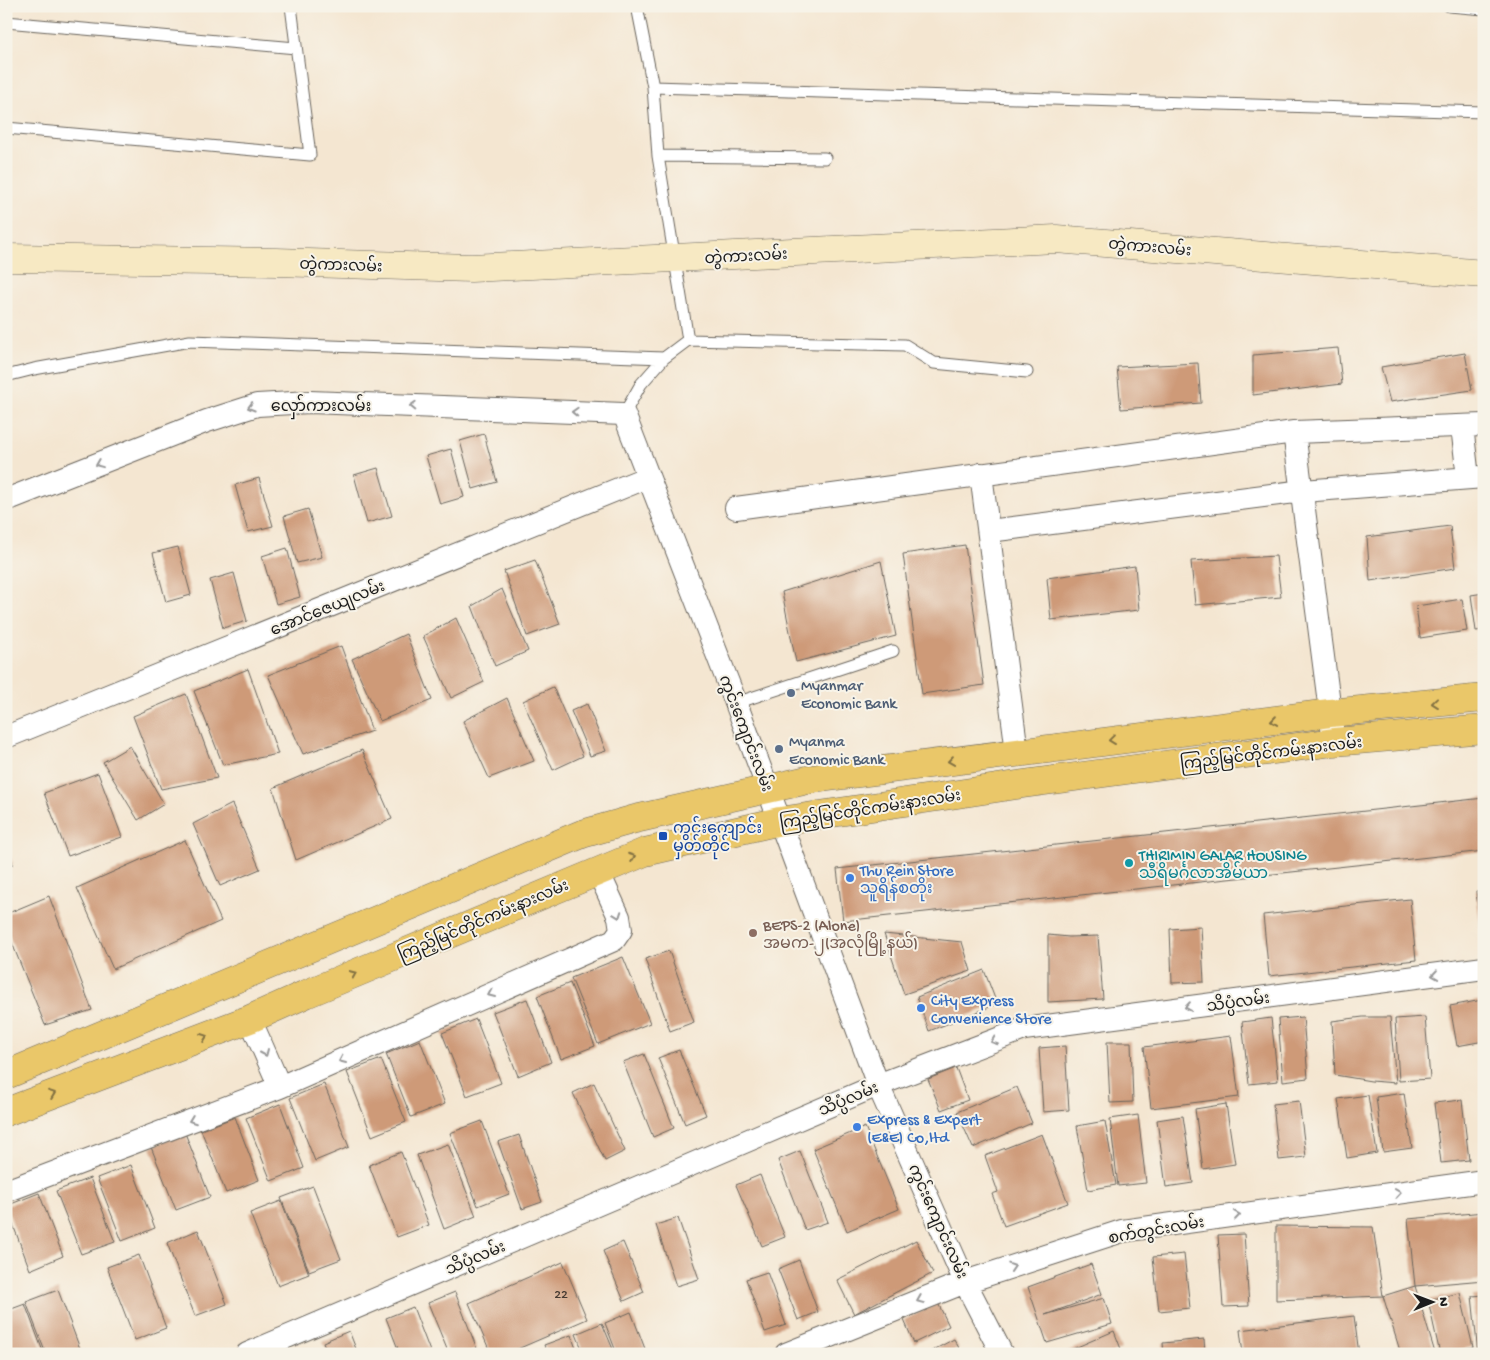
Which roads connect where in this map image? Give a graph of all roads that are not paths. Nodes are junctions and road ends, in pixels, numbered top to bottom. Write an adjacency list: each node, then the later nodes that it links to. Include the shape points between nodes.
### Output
1 (291, 6): 6 (lane)
2 (637, 6): 7 (lane)
3 (1449, 6): 4 (lane)
4 (1484, 9)
5 (6, 22): 6 (lane)
6 (296, 48): 9 (lane, via 310,155)
7 (653, 87): 8 (lane); 10 (lane)
8 (1484, 112)
9 (6, 128)
10 (658, 156): 11 (lane); 12 (lane)
11 (825, 158)
12 (674, 257): 13 (main road, တွဲကားလမ်း, via 471,268); 14 (main road, တွဲကားလမ်း, via 1056,239); 15 (lane)
13 (6, 258)
14 (1484, 274)
15 (688, 340): 16 (lane); 17 (lane, via 905,345 934,363)
16 (664, 358): 18 (lane, via 190,341 34,368); 19 (lane, via 641,384)
17 (1027, 372)
18 (6, 376)
19 (624, 414): 24 (street, ကွင်းကျောင်းလမ်း); 27 (street, လှော်ကားလမ်း, one-way to 27, via 310,402 257,405)
20 (1484, 425): 21 (street)
21 (1462, 426): 22 (street); 25 (street)
22 (1294, 432): 23 (street); 26 (street)
23 (981, 474): 28 (street); 29 (street)
24 (648, 477): 32 (street, ကွင်းကျောင်းလမ်း); 36 (street, အောင်ဇေယျလမ်း)
25 (1476, 478): 26 (street)
26 (1303, 491): 29 (street); 33 (street)
27 (6, 500)
28 (736, 508)
29 (989, 531): 38 (street)
30 (893, 651): 32 (lane)
31 (1484, 698): 33 (main road, ကြည့်မြင်တိုင်ကမ်းနားလမ်း, one-way to 33)
32 (736, 703): 40 (street, ကွင်းကျောင်းလမ်း)
33 (1330, 713): 35 (main road, ကြည့်မြင်တိုင်ကမ်းနားလမ်း, one-way to 35); 37 (street)
34 (1484, 729): 37 (main road, ကြည့်မြင်တိုင်ကမ်းနားလမ်း)
35 (1177, 732): 38 (main road, ကြည့်မြင်တိုင်ကမ်းနားလမ်း, one-way to 38); 39 (main road)
36 (6, 737)
37 (1334, 742): 39 (main road, ကြည့်မြင်တိုင်ကမ်းနားလမ်း)
38 (1017, 752): 40 (main road, ကြည့်မြင်တိုင်ကမ်းနားလမ်း, one-way to 40, via 812,779)
39 (1180, 763): 41 (main road, ကြည့်မြင်တိုင်ကမ်းနားလမ်း)
40 (768, 788): 41 (street, ကွင်းကျောင်းလမ်း); 43 (main road, ကြည့်မြင်တိုင်ကမ်းနားလမ်း, via 635,818 582,834)
41 (780, 821): 42 (main road, ကြည့်မြင်တိုင်ကမ်းနားလမ်း, one-way to 41, via 645,852); 48 (street, ကွင်းကျောင်းလမ်း)
42 (598, 870): 45 (main road, ကြည့်မြင်တိုင်ကမ်းနားလမ်း, one-way to 42); 49 (street, one-way to 49, via 621,923 621,930 614,940)
43 (290, 957): 45 (main road); 47 (main road, ကြည့်မြင်တိုင်ကမ်းနားလမ်း)
44 (1484, 968): 48 (street, သိပ္ပံလမ်း, one-way to 48, via 1024,1029)
45 (306, 994): 46 (main road, ကြည့်မြင်တိုင်ကမ်းနားလမ်း)
46 (250, 1019): 49 (street, one-way to 49); 50 (main road, ကြည့်မြင်တိုင်ကမ်းနားလမ်း, one-way to 46)
47 (6, 1075)
48 (878, 1085): 53 (street, ကွင်းကျောင်းလမ်း); 54 (street, သိပ္ပံလမ်း)
49 (280, 1087): 52 (street, one-way to 52)
50 (6, 1112)
51 (1484, 1181): 53 (street, စက်တွင်းလမ်း, one-way to 51, via 1122,1231)
52 (6, 1190)
53 (965, 1282): 55 (street, စက်တွင်းလမ်း, one-way to 55); 56 (street, ကွင်းကျောင်းလမ်း)
54 (247, 1354)
55 (786, 1354)
56 (1002, 1354)

